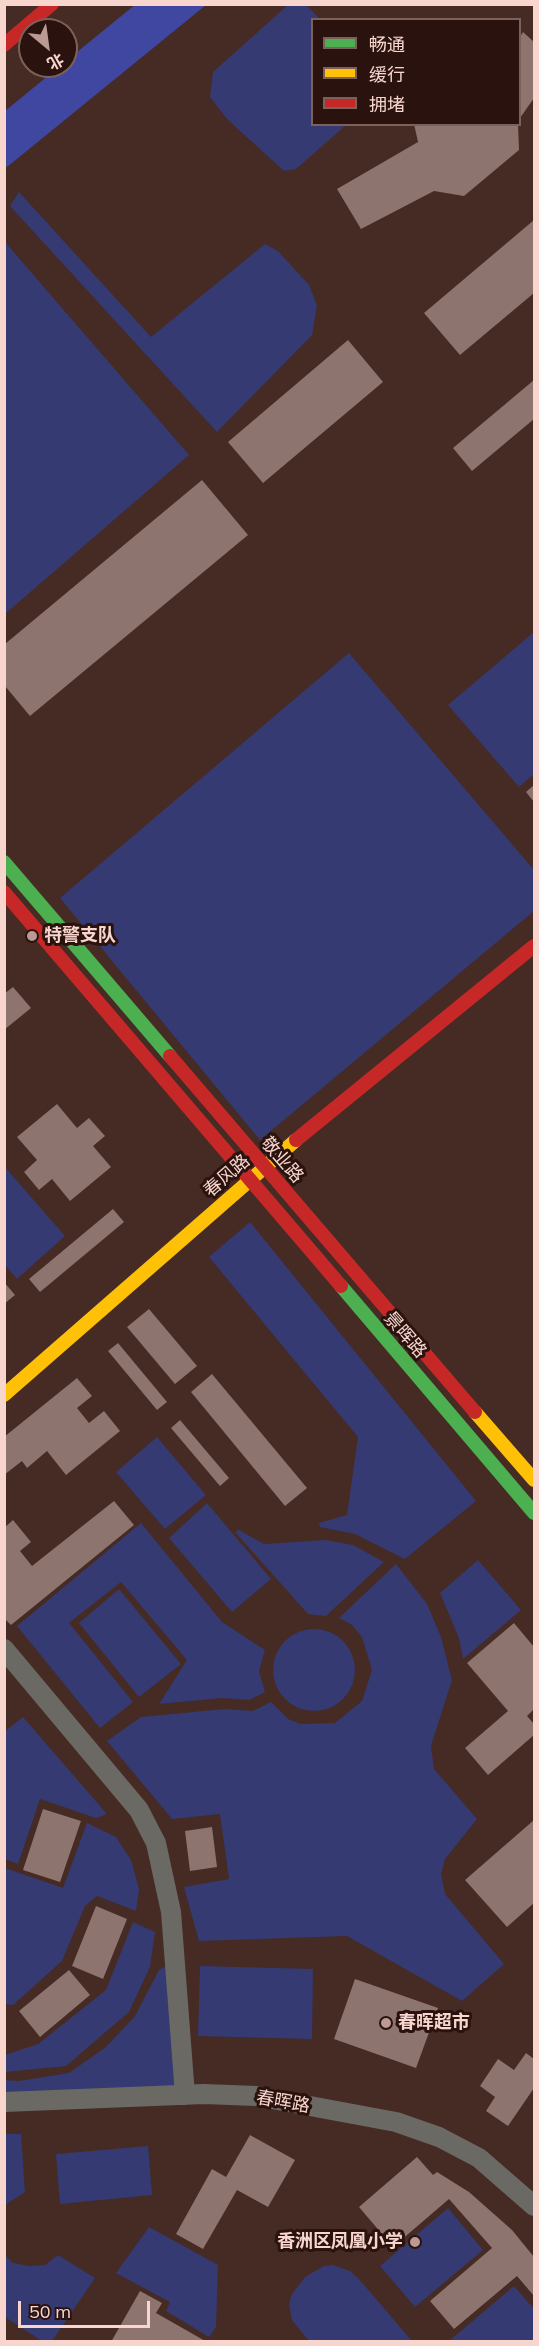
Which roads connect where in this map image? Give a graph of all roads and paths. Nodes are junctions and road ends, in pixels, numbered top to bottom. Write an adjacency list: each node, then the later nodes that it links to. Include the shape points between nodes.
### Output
1 (52, 4): 2 (main road)
2 (4, 45)
3 (4, 862): 6 (main road, 敬业路)
4 (4, 892): 7 (main road)
5 (534, 946): 6 (main road, 春风路)
6 (264, 1167): 7 (main road, 春风路); 9 (main road, 敬业路)
7 (248, 1180): 8 (main road, 春风路); 10 (main road, 景晖路)
8 (4, 1395)
9 (534, 1480)
10 (534, 1513)
11 (4, 1649): 12 (street, via 139,1810 156,1844 171,1912)
12 (185, 2095): 13 (street, 春晖路); 14 (street, 春晖路, via 256,2096 396,2122 439,2137 479,2158)
13 (4, 2102)
14 (534, 2206)

